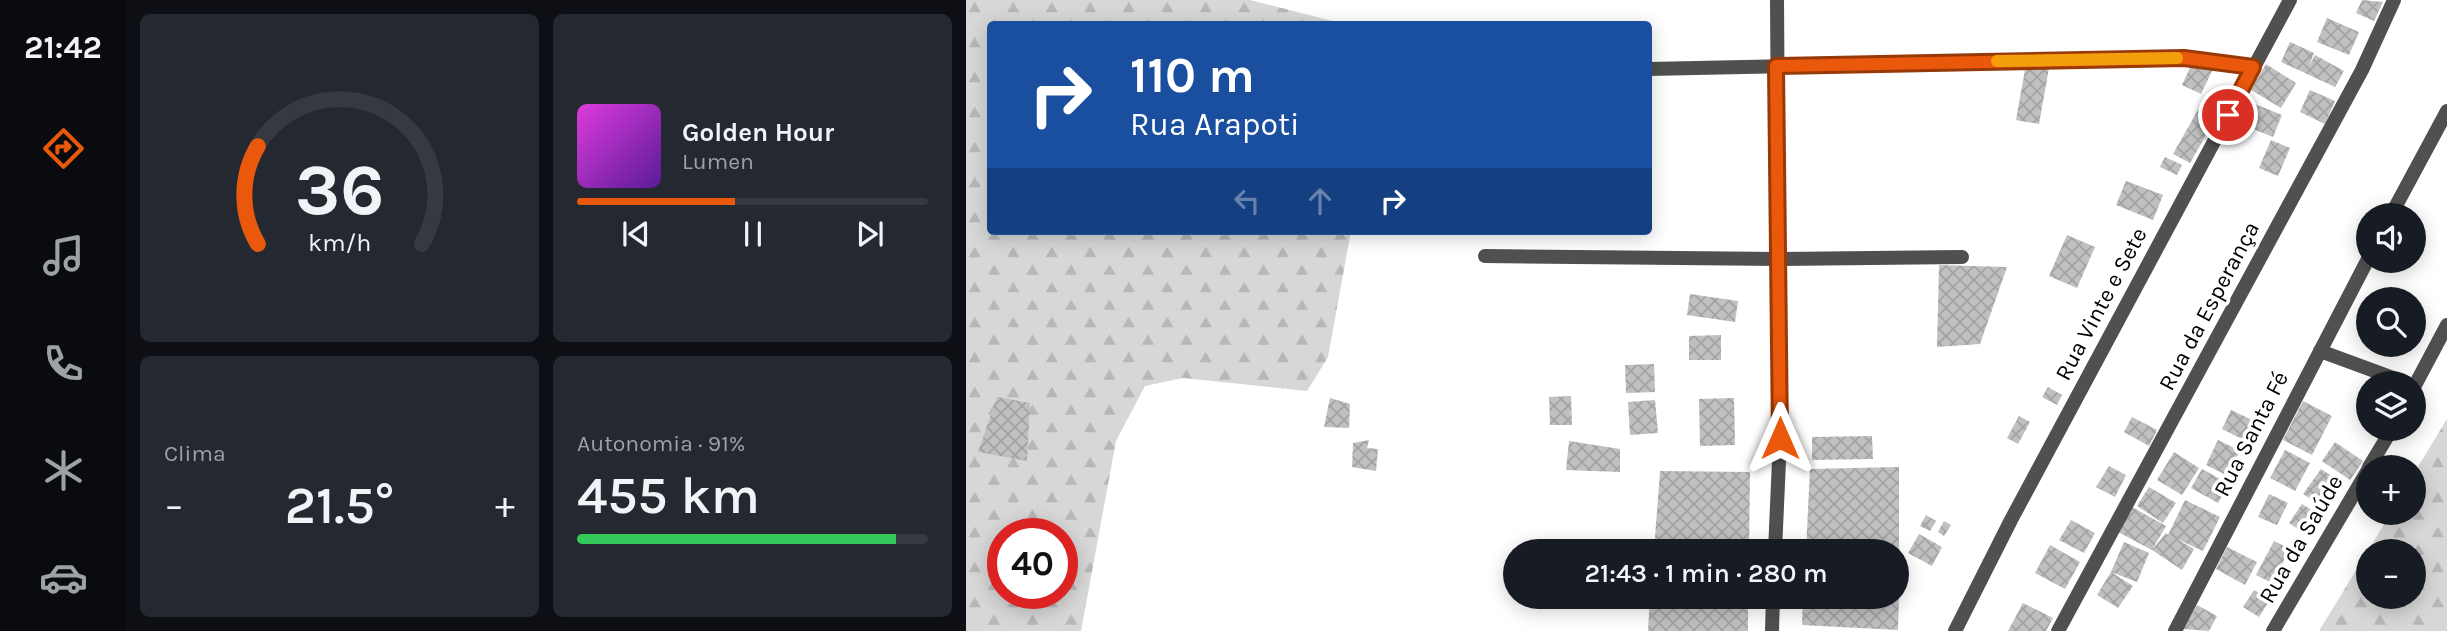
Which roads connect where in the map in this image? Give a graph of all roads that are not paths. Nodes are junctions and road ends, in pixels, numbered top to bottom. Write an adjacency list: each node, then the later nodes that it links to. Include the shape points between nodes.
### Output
1 (1777, 0): 4 (street)
2 (2290, 0): 5 (street, Rua Vinte e Sete)
3 (2394, 0): 22 (street, Rua da Esperança, via 2362,70)
4 (1776, 66): 5 (street, via 2184,58); 6 (street); 11 (street)
5 (2253, 67): 21 (street, Rua Vinte e Sete)
6 (1652, 69)
7 (2447, 111): 8 (street)
8 (2397, 203)
9 (1485, 256): 11 (street)
10 (1962, 257): 11 (street)
11 (1780, 259): 18 (street)
12 (2361, 273): 14 (street, Rua Santa Fé)
13 (2447, 325): 16 (street)
14 (2320, 351): 15 (street); 23 (street, Rua Santa Fé)
15 (2373, 371)
16 (2421, 371)
17 (2356, 491): 24 (street, Rua da Saúde)
18 (1776, 539)
19 (1773, 609): 20 (street)
20 (1772, 631)
21 (1955, 631)
22 (2059, 631)
23 (2175, 631)
24 (2273, 631)

